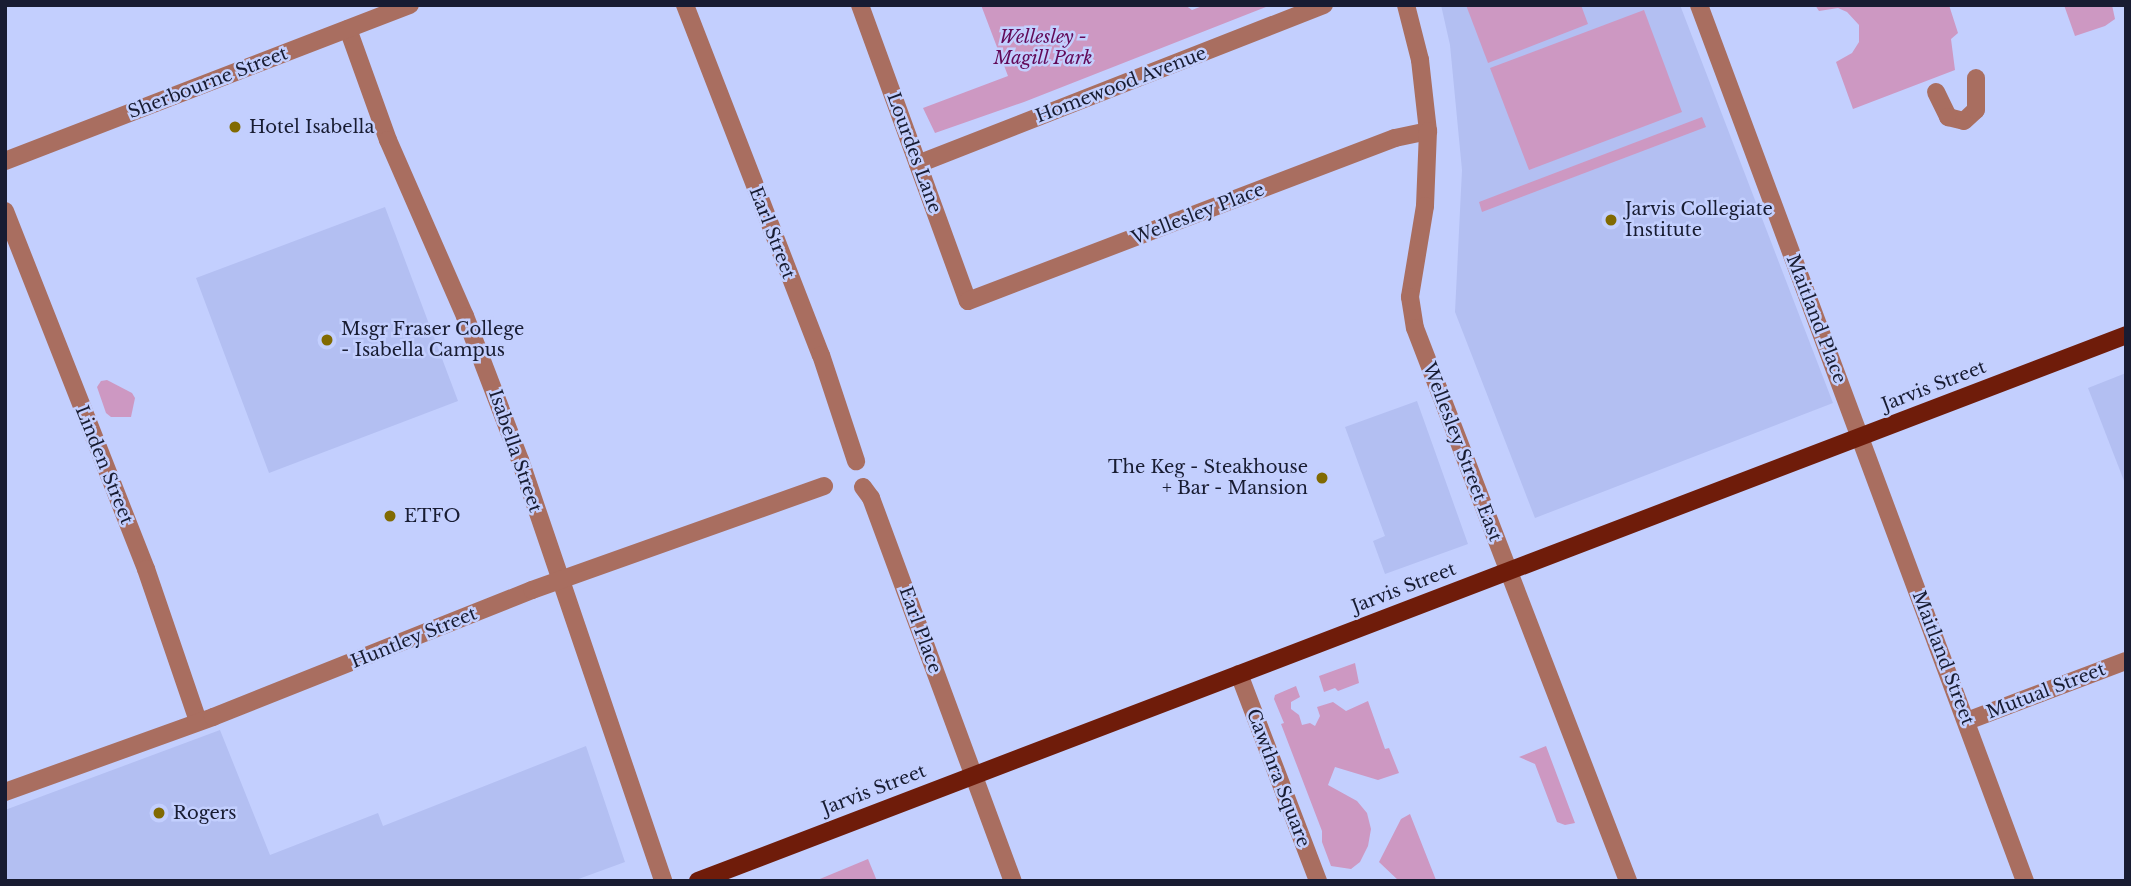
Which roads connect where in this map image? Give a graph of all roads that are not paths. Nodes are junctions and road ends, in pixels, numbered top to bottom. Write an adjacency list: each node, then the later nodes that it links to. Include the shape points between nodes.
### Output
1 (410, 5): 7 (street, Sherbourne Street)
2 (685, 5): 17 (street, Earl Street, via 821,355)
3 (860, 5): 12 (street, Lourdes Lane)
4 (1324, 5): 12 (street, Homewood Avenue)
5 (1406, 5): 10 (street, Wellesley Street East, via 1420,60)
6 (1699, 5): 16 (street, Maitland Place)
7 (348, 29): 11 (street, Sherbourne Street); 21 (street, Isabella Street, via 388,141 479,352)
8 (1976, 78): 9 (street, via 1976,110 1964,121 1948,117)
9 (1936, 92)
10 (1428, 131): 14 (street, Wellesley Place, via 1395,138); 20 (street, Wellesley Street East, via 1429,169 1411,313)
11 (5, 161)
12 (918, 164): 14 (street, Lourdes Lane)
13 (5, 211): 24 (street, Linden Street, via 146,569)
14 (968, 301)
15 (2126, 335): 16 (main road, Jarvis Street)
16 (1860, 436): 20 (main road, Jarvis Street); 25 (street, Maitland Street)
17 (856, 461)
18 (824, 486): 21 (street, Huntley Street)
19 (863, 486): 26 (street, Earl Place)
20 (1507, 571): 23 (main road, Jarvis Street); 32 (street, Wellesley Street East)
21 (558, 580): 24 (street, Huntley Street); 28 (street, Isabella Street)
22 (2126, 661): 25 (street, Mutual Street)
23 (1239, 674): 26 (main road, Jarvis Street); 31 (street, Cawthra Square)
24 (198, 721): 27 (street, Huntley Street)
25 (1967, 721): 33 (street, Maitland Street)
26 (975, 774): 29 (main road, Jarvis Street); 30 (street, Earl Place)
27 (5, 792)
28 (663, 881)
29 (698, 881)
30 (1013, 881)
31 (1318, 881)
32 (1628, 881)
33 (2025, 881)

